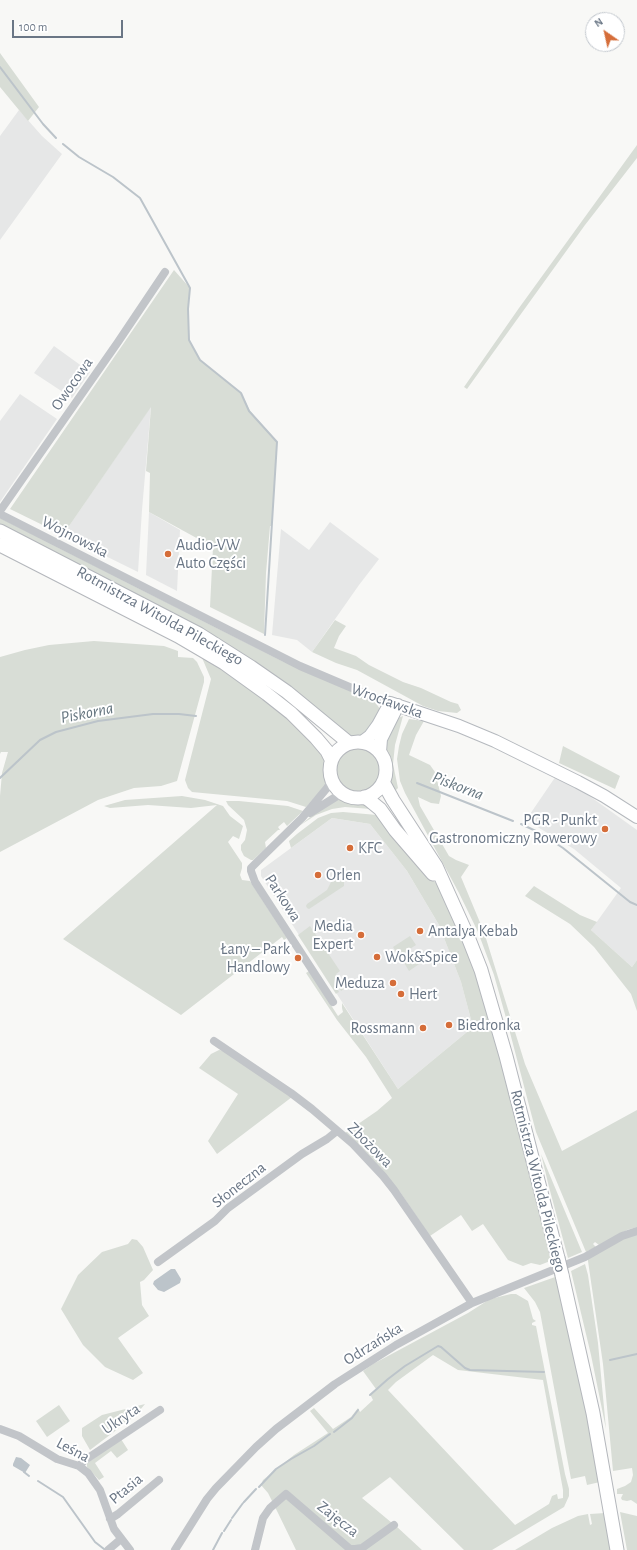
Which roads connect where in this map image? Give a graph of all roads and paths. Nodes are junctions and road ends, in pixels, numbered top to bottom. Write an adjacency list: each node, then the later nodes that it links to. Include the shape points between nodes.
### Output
1 (165, 272): 2 (street, Owocowa)
2 (0, 511)
3 (0, 514): 6 (street, Wojnowska)
4 (0, 531): 9 (main road, Rotmistrza Witolda Pileckiego, via 211,641 287,692)
5 (0, 545): 11 (main road, Rotmistrza Witolda Pileckiego, via 178,636 224,663 291,713 316,738)
6 (137, 584): 7 (street, Wrocławska, via 294,663)
7 (394, 704): 8 (main road, via 370,736); 10 (main road); 16 (main road, Wrocławska, via 459,726 516,751 604,796)
8 (362, 742): 9 (main road); 10 (main road)
9 (349, 743): 11 (main road, via 338,749)
10 (380, 752): 13 (main road, via 386,767)
11 (331, 760): 12 (main road, via 329,769)
12 (332, 780): 14 (main road); 17 (street)
13 (383, 782): 15 (main road, via 375,792); 18 (main road, Rotmistrza Witolda Pileckiego, via 436,866)
14 (342, 793): 15 (main road, via 352,797); 17 (street)
15 (364, 797): 18 (main road, Rotmistrza Witolda Pileckiego, via 380,809)
16 (637, 817)
17 (302, 818): 19 (street, Parkowa, via 251,868 251,871 255,882)
18 (450, 897): 36 (main road, Rotmistrza Witolda Pileckiego, bridge, via 488,991 558,1258 583,1365)
19 (333, 1002)
20 (214, 1041): 21 (street, Zbożowa, via 291,1093)
21 (337, 1131): 23 (street, Słoneczna, via 228,1208 215,1221); 24 (street, Zbożowa, via 353,1144 387,1181)
22 (637, 1231): 24 (street, Odrzańska, via 622,1236 584,1257)
23 (158, 1262)
24 (472, 1303): 34 (street, Odrzańska, via 396,1345 335,1384 276,1429 216,1488)
25 (160, 1410): 27 (street, Ukryta)
26 (0, 1429): 27 (street, Leśna, via 19,1436 57,1459)
27 (79, 1466): 29 (street, Leśna, via 98,1485)
28 (158, 1480): 29 (street, Ptasia)
29 (110, 1519): 31 (street, Leśna)
30 (394, 1525): 35 (street, Zajęcza, via 362,1548 350,1549 286,1494 263,1518)
31 (121, 1539): 32 (street); 33 (street)
32 (108, 1550)
33 (130, 1550)
34 (175, 1550)
35 (255, 1550)
36 (617, 1550)

